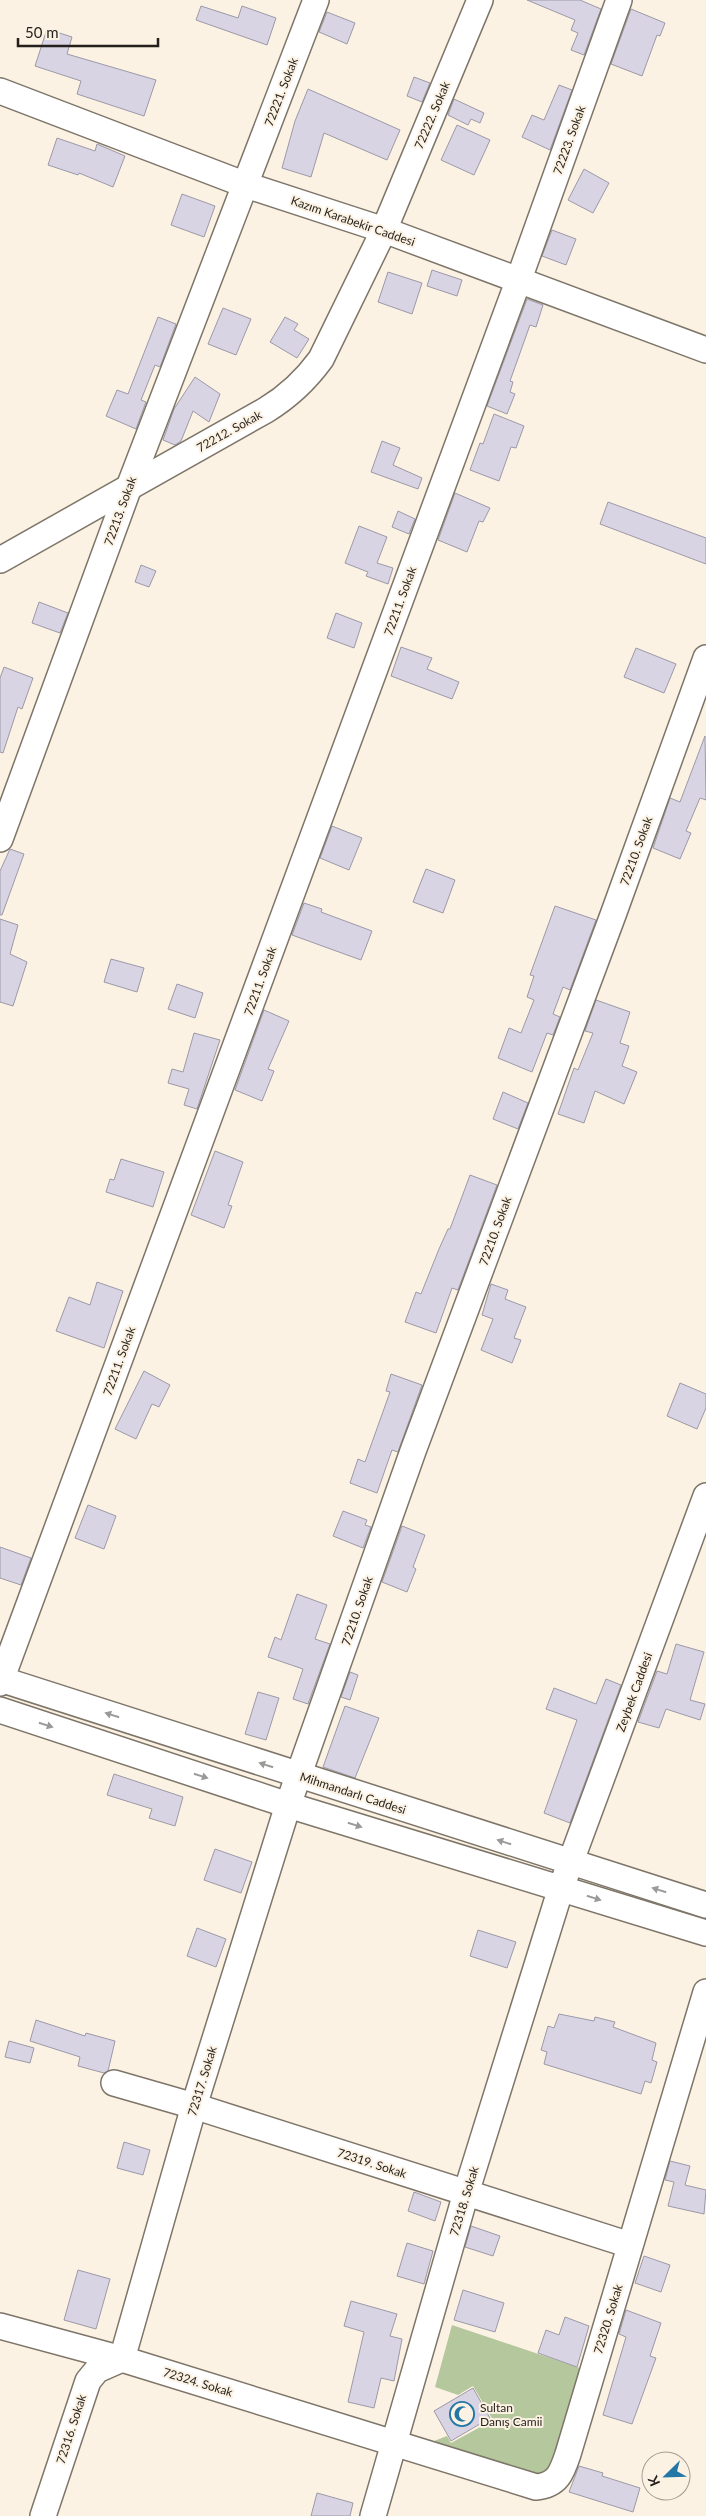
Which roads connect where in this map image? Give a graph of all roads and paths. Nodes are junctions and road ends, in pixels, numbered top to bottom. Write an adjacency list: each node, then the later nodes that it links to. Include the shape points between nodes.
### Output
1 (316, 0): 5 (street, 72221. Sokak)
2 (480, 0): 6 (street, 72222. Sokak)
3 (619, 0): 7 (street, 72223. Sokak)
4 (0, 91): 5 (street, Kazım Karabekir Caddesi)
5 (246, 185): 6 (street, Kazım Karabekir Caddesi); 9 (street, 72213. Sokak)
6 (384, 230): 7 (street, Kazım Karabekir Caddesi); 9 (street, 72212. Sokak, via 321,359 300,386 266,410)
7 (519, 279): 8 (street, Kazım Karabekir Caddesi); 14 (street, 72211. Sokak)
8 (706, 350)
9 (129, 487): 10 (street, 72212. Sokak); 12 (street, 72213. Sokak)
10 (0, 560)
11 (706, 658): 16 (street, 72210. Sokak, via 413,1451)
12 (0, 839)
13 (706, 1496): 18 (street, Zeybek Caddesi)
14 (0, 1681): 16 (street, Mihmandarlı Caddesi, one-way to 14)
15 (0, 1710): 17 (street, one-way to 17)
16 (298, 1776): 17 (street, 72210. Sokak); 18 (street, Mihmandarlı Caddesi, one-way to 16)
17 (288, 1805): 19 (street, one-way to 19); 24 (street, 72317. Sokak)
18 (571, 1863): 19 (street, Zeybek Caddesi); 20 (street, Mihmandarlı Caddesi, one-way to 18)
19 (561, 1888): 21 (street, one-way to 21); 25 (street, 72318. Sokak)
20 (706, 1905)
21 (706, 1933)
22 (706, 1992): 26 (street, 72320. Sokak)
23 (114, 2083): 24 (street, 72319. Sokak)
24 (194, 2106): 25 (street, 72319. Sokak); 28 (street, 72317. Sokak)
25 (466, 2193): 26 (street, 72319. Sokak); 29 (street, 72318. Sokak)
26 (630, 2244): 29 (street, 72320. Sokak, via 568,2454 555,2481 536,2487)
27 (0, 2326): 28 (street, 72324. Sokak)
28 (122, 2359): 29 (street, 72324. Sokak); 30 (street, 72316. Sokak, via 97,2370 88,2381)
29 (394, 2442): 31 (street, 72318. Sokak)
30 (43, 2516)
31 (373, 2516)

